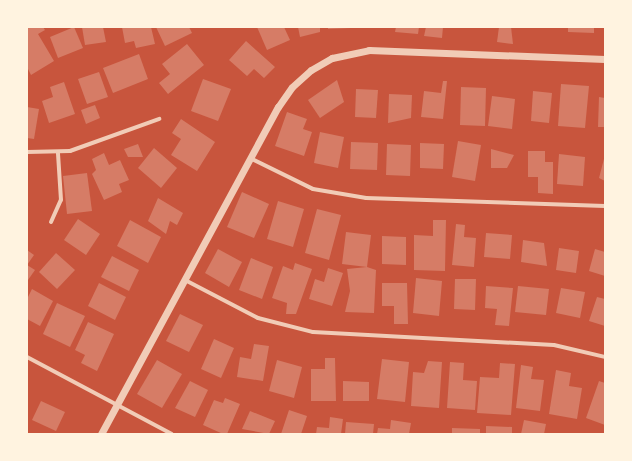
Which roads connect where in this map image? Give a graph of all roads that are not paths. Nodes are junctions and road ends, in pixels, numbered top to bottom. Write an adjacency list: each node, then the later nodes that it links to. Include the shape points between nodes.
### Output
1 (605, 59): 5 (street, via 381,50 344,54 316,67 292,87)
2 (159, 119): 4 (street)
3 (27, 152): 4 (street)
4 (58, 153): 7 (street, via 61,200)
5 (250, 158): 6 (street, via 313,189 366,198); 8 (street)
6 (605, 206)
7 (51, 222)
8 (184, 280): 9 (street, via 258,318 313,332 554,345); 11 (street)
9 (605, 356)
10 (27, 357): 11 (street)
11 (116, 405): 12 (street); 13 (street)
12 (101, 434)
13 (172, 434)

